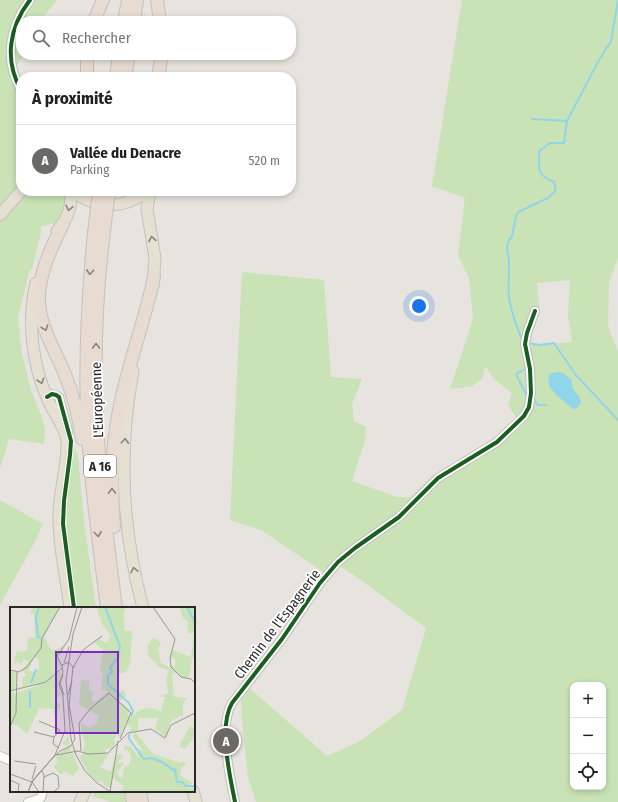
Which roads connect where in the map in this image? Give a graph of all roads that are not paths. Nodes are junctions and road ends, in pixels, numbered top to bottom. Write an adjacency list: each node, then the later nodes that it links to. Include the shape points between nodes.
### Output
1 (30, 0): 6 (street)
2 (103, 0): 7 (highway)
3 (128, 0): 8 (highway)
4 (137, 0): 9 (highway)
5 (157, 0): 10 (highway)
6 (20, 16)
7 (96, 16)
8 (125, 16)
9 (135, 16)
10 (159, 16)
11 (16, 24): 18 (street, via 10,55)
12 (87, 60): 16 (highway)
13 (126, 60): 15 (highway)
14 (161, 60): 17 (highway)
15 (121, 69)
16 (87, 72)
17 (159, 72)
18 (16, 78)
19 (17, 196): 27 (main road)
20 (20, 196): 27 (main road)
21 (71, 196): 29 (main road, one-way to 29)
22 (81, 196): 25 (main road, via 90,201 111,205 129,202)
23 (99, 196): 30 (highway, L'Européenne / A 16, bridge)
24 (108, 196): 30 (highway, L'Européenne / A 16, bridge)
25 (139, 196)
26 (149, 196): 31 (main road, one-way to 26, via 154,253 147,210)
27 (13, 202): 28 (main road)
28 (0, 215)
29 (63, 224): 33 (main road, one-way to 33, via 44,256 33,298 33,343 38,371); 34 (highway, one-way to 34, via 45,265 40,284 40,307 45,330 71,389 80,424 86,470)
30 (98, 236): 34 (highway, L'Européenne / A 16, one-way to 34, via 88,300 86,360); 37 (highway, L'Européenne / A 16, one-way to 30, via 97,419)
31 (154, 277): 38 (highway, one-way to 31, via 113,511 112,464 115,434 127,374); 39 (main road, one-way to 31, via 127,530 124,466 131,384 150,308)
32 (536, 311): 54 (street, Chemin de l'Espagnerie, via 526,340 530,368 530,400 524,416 501,438 438,478 399,517 342,559 317,587 282,639 234,699 228,712 226,736)
33 (47, 397): 35 (main road, via 63,428 67,446 59,518); 35 (street, via 52,394 58,397 71,441 63,524)
34 (92, 481): 36 (highway, L'Européenne / A 16, one-way to 36)
35 (70, 601)
36 (107, 607)
37 (116, 607)
38 (121, 607)
39 (143, 607)
40 (0, 756): 41 (street)
41 (10, 761)
42 (43, 792): 48 (street, via 41,798)
43 (85, 792): 49 (main road)
44 (89, 792): 50 (street)
45 (131, 792): 51 (highway)
46 (140, 792): 52 (highway)
47 (193, 792): 53 (main road)
48 (28, 802)
49 (80, 802)
50 (84, 802)
51 (133, 802)
52 (142, 802)
53 (196, 802)
54 (235, 802)

